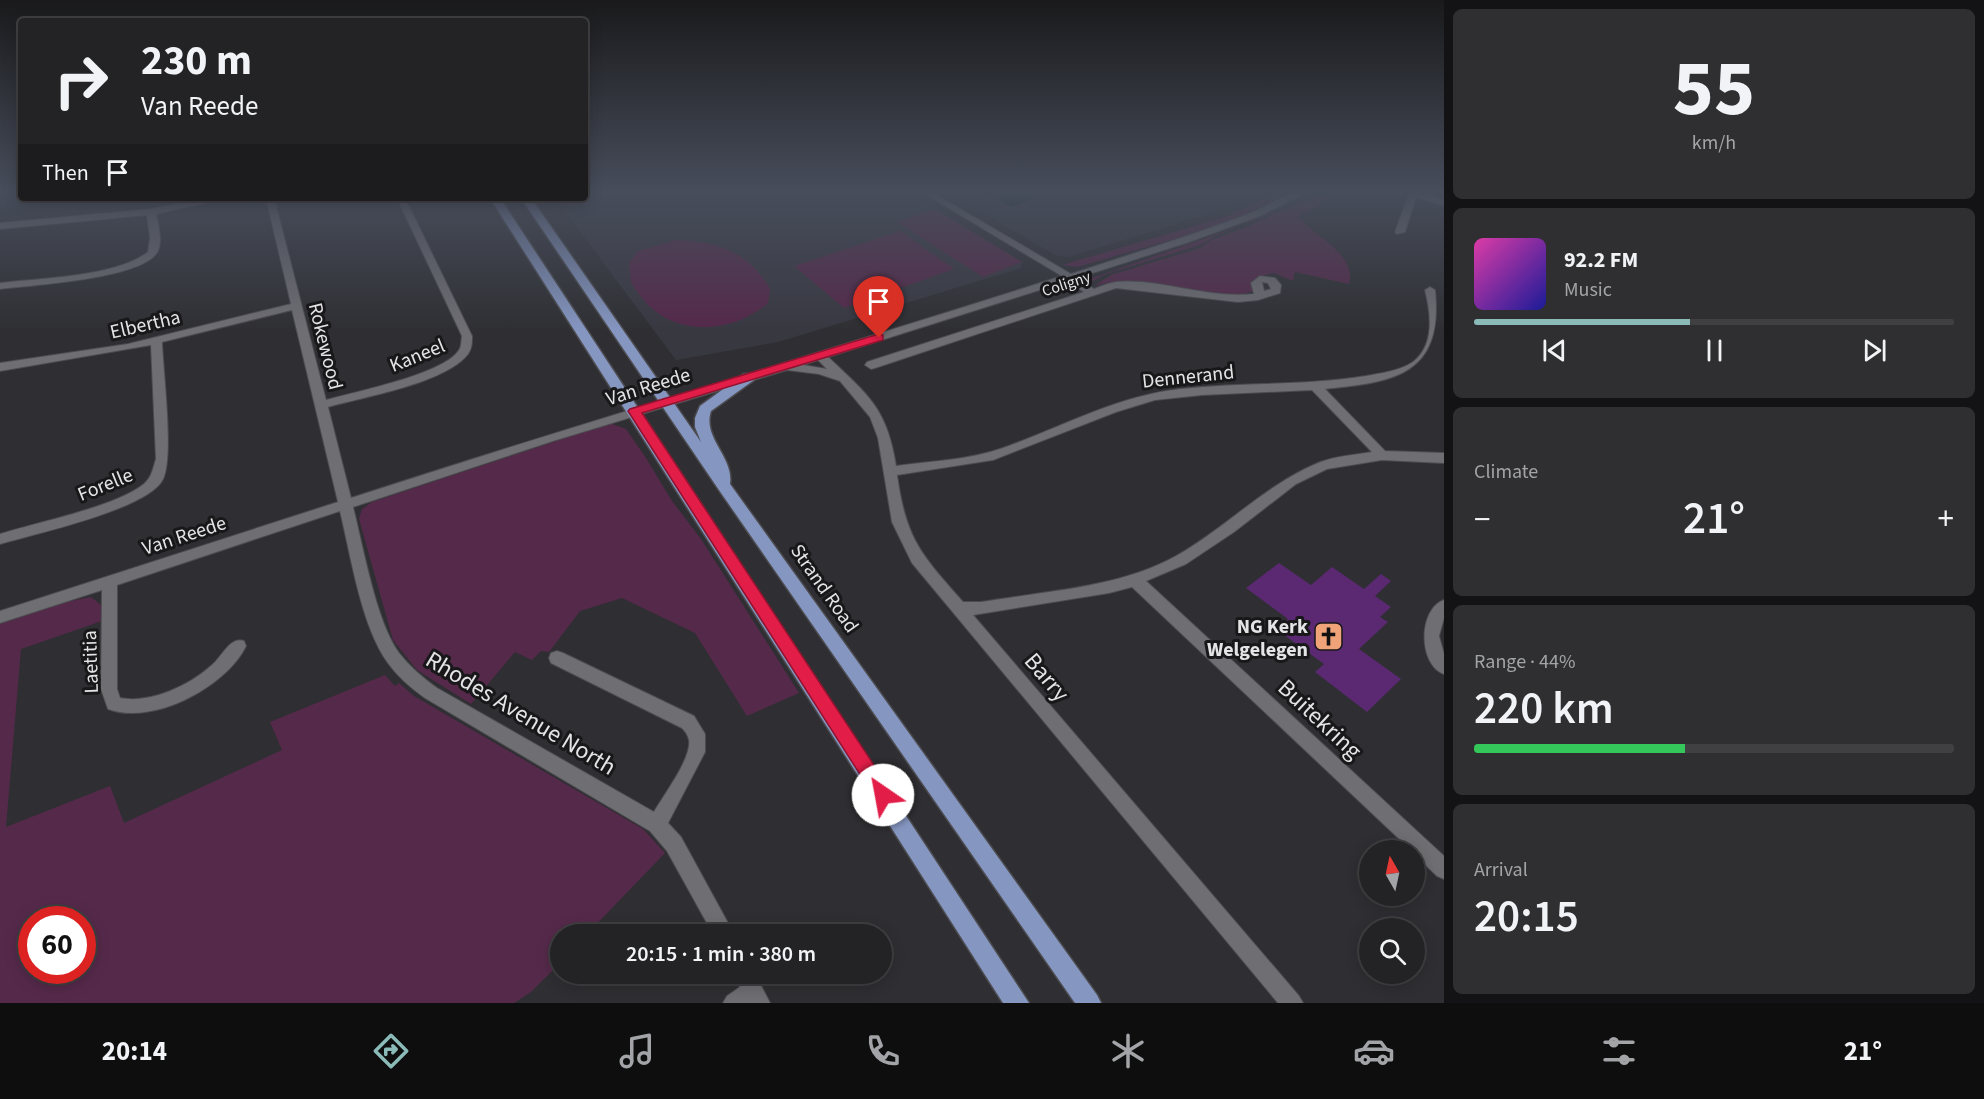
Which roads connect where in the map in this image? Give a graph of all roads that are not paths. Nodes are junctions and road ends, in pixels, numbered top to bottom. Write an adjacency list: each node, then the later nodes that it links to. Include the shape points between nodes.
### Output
1 (153, 238): 9 (street, via 154,246 146,259 136,265)
2 (280, 238): 13 (street, Rokewood)
3 (420, 238): 23 (street, Kaneel, via 467,336 466,347 454,362 434,372)
4 (521, 238): 24 (main road)
5 (554, 238): 22 (main road, Strand Road)
6 (1004, 238): 8 (street)
7 (1194, 238): 8 (street, Van Reede)
8 (1070, 277): 11 (street); 15 (street, Van Reede)
9 (0, 286)
10 (1431, 290): 21 (street, Dennerand, via 1435,303 1434,337 1430,351 1417,364 1389,375)
11 (1092, 292): 12 (street, Coligny, via 1124,285 1213,297); 16 (street, Coligny)
12 (1260, 295): 12 (street, Coligny, via 1271,293 1278,288 1271,280 1260,279)
13 (296, 306): 14 (street, Elbertha); 23 (street, Rokewood)
14 (156, 341): 18 (street, Elbertha); 30 (street, Forelle, via 162,459 157,478 121,503)
15 (820, 356): 17 (street, Van Reede); 20 (street, Barry)
16 (871, 365)
17 (786, 366): 19 (street, Van Reede); 20 (street, via 821,371)
18 (0, 368)
19 (749, 377): 22 (street, Van Reede); 28 (main road, via 701,416 705,437 721,463)
20 (844, 381): 27 (street, Barry, via 880,422)
21 (1316, 387): 25 (street); 27 (street, Dennerand, via 1209,390 1152,397 992,456)
22 (667, 401): 24 (street, Van Reede); 28 (main road, Strand Road)
23 (321, 405): 29 (street, Rokewood)
24 (634, 411): 29 (street, Van Reede); 44 (main road)
25 (1382, 455): 26 (street); 31 (street, via 1314,469 1291,481 1181,560)
26 (1444, 458)
27 (890, 471): 34 (street, Barry, via 904,540)
28 (724, 486): 45 (main road, Strand Road)
29 (346, 503): 32 (street, Van Reede); 39 (street, Rhodes Avenue North, via 375,621 395,663 407,676)
30 (0, 539)
31 (1136, 580): 34 (street, via 990,607); 40 (street, Buitekring)
32 (110, 581): 35 (street, Van Reede); 36 (street, Laetitia, via 109,689 114,704 138,706 180,694 217,671)
33 (1444, 606): 38 (street, via 1430,635)
34 (958, 609): 46 (street, Barry)
35 (0, 617)
36 (238, 646)
37 (557, 658): 39 (street, via 688,722 697,732 695,757)
38 (1444, 667)
39 (657, 824): 41 (street, Rhodes Avenue North, via 674,844)
40 (1444, 869)
41 (718, 924)
42 (752, 989): 43 (street)
43 (734, 1003)
44 (1017, 1003)
45 (1089, 1003)
46 (1292, 1003)

